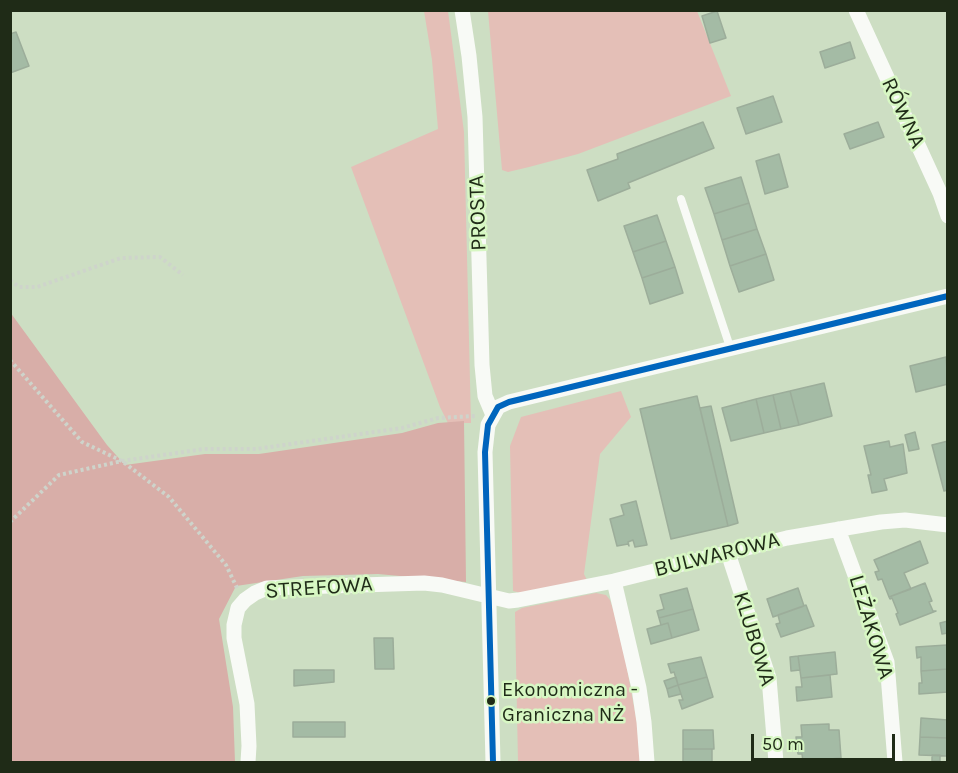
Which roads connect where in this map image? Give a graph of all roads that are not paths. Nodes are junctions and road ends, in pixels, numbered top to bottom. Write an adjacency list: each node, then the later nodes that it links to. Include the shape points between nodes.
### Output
1 (462, 10): 7 (street, PROSTA, via 475,117 482,365 485,396)
2 (856, 10): 4 (street, RÓWNA)
3 (681, 199): 6 (lane)
4 (948, 216)
5 (948, 296): 6 (street)
6 (730, 347): 7 (street, via 509,402 498,407)
7 (493, 415): 12 (street, via 485,452)
8 (948, 525): 9 (street, BULWAROWA, via 906,520)
9 (838, 529): 10 (street, BULWAROWA); 17 (street, LEŻAKOWA, via 887,662)
10 (728, 553): 11 (street, BULWAROWA); 16 (street, KLUBOWA, via 769,678)
11 (614, 581): 12 (street, BULWAROWA, via 518,600); 15 (street, via 639,688)
12 (489, 596): 13 (street, STREFOWA, via 442,585 367,584 267,588 255,593 238,608 234,638 248,704); 14 (street)
13 (248, 762)
14 (493, 762)
15 (647, 762)
16 (776, 762)
17 (895, 762)

